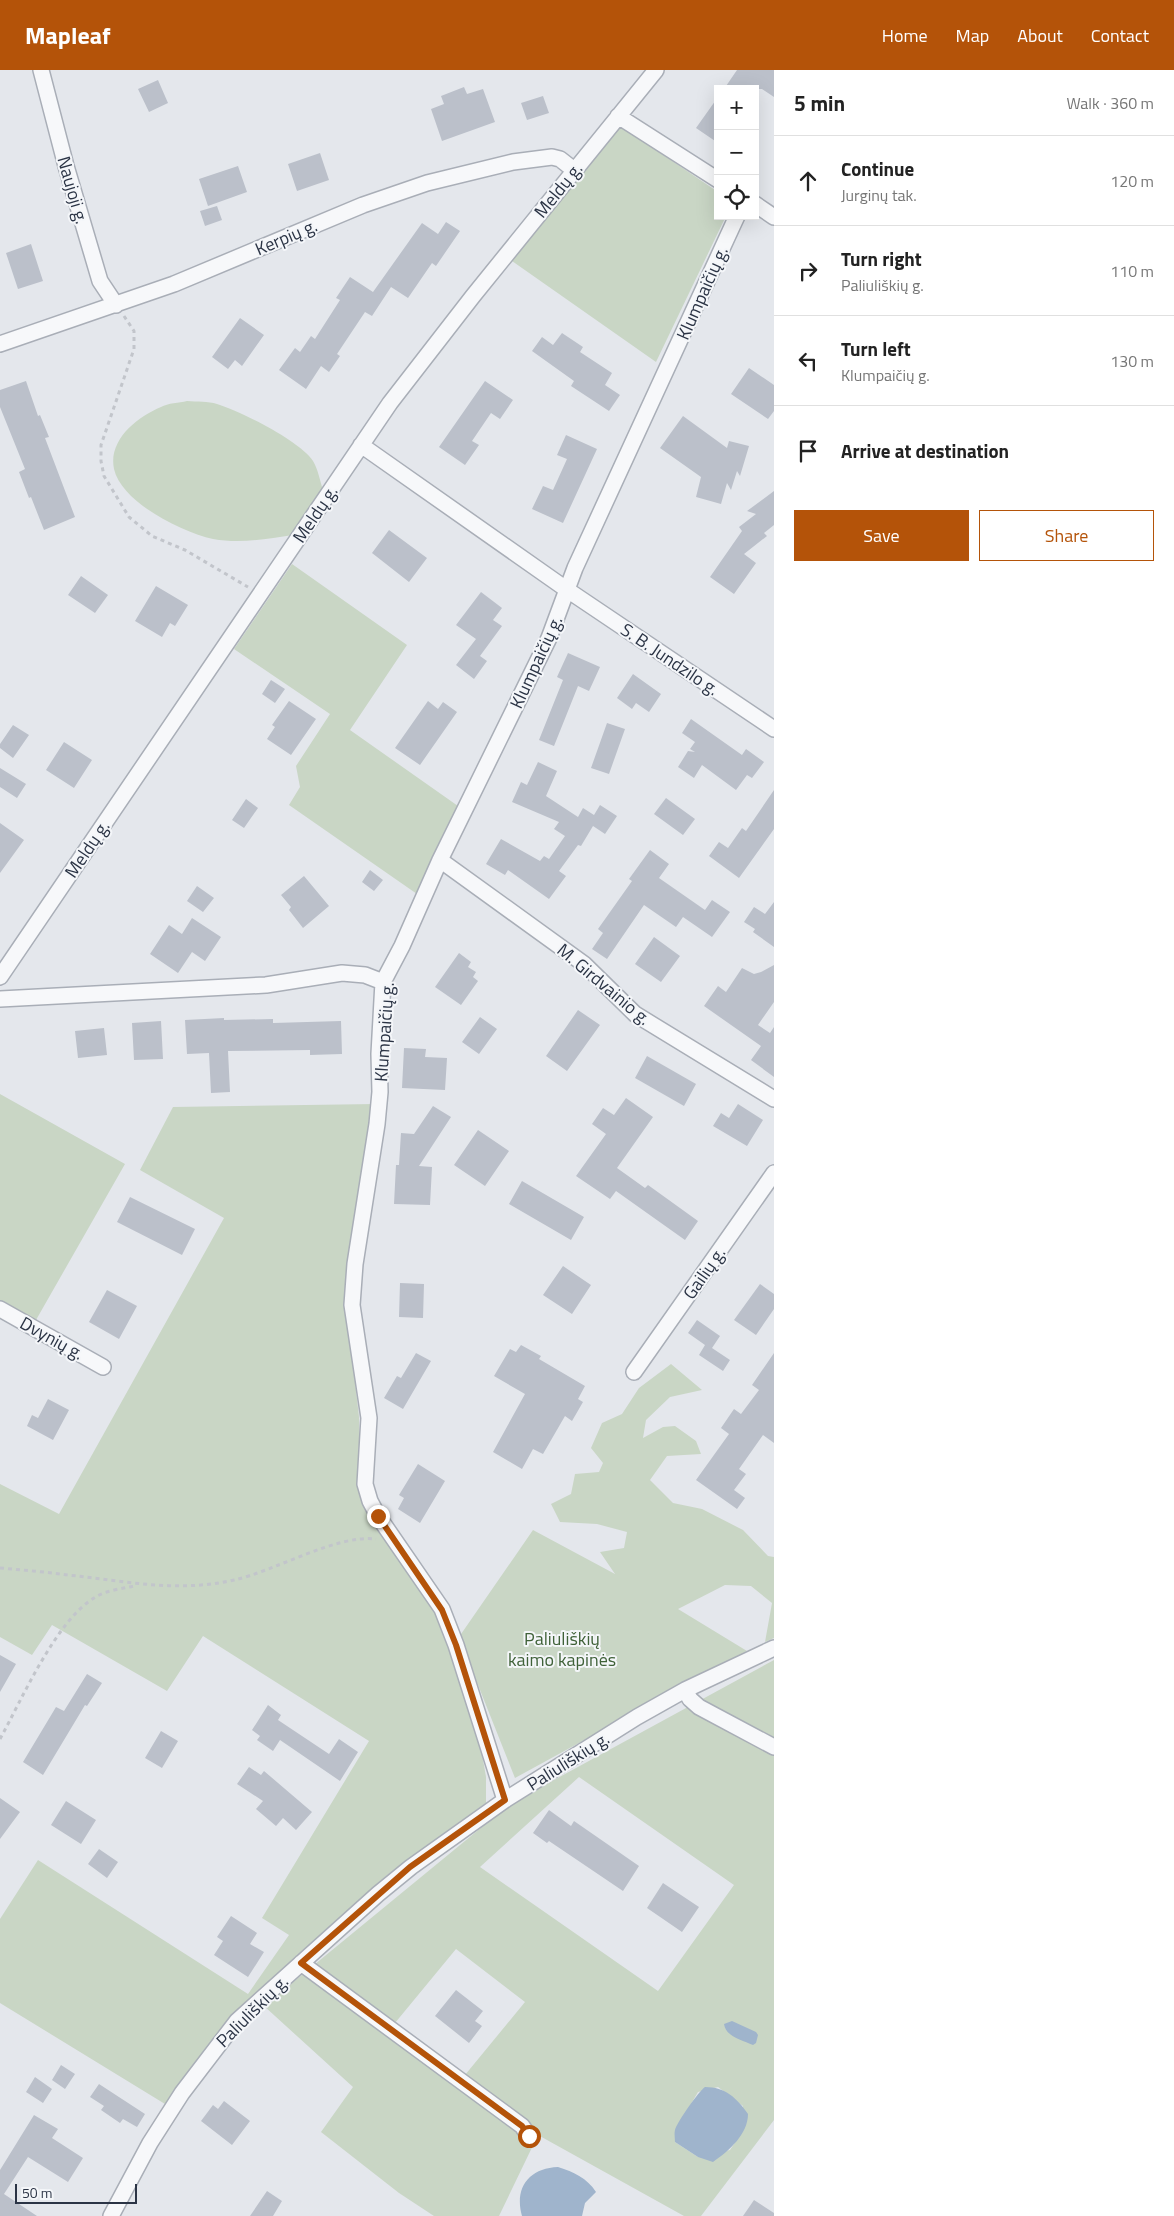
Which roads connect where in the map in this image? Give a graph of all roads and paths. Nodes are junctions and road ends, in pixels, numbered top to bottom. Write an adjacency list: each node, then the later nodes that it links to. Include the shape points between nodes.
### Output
1 (41, 70): 9 (street, Naujoji g., via 100,281)
2 (656, 70): 3 (street, Meldų g.)
3 (618, 116): 4 (street, Meldų g.); 5 (street)
4 (574, 170): 9 (street, Kerpių g., via 552,157 513,162 427,183 363,205); 11 (street, Meldų g., via 434,345)
5 (714, 177)
6 (759, 207): 7 (street)
7 (774, 216)
8 (735, 220): 12 (street, Klumpaičių g.)
9 (116, 305): 10 (street, Kerpių g.); 13 (path, via 134,331 134,348 101,445 104,476 129,517 144,531)
10 (0, 344)
11 (361, 445): 12 (street, S. B. Jundzilo g.); 13 (street, Meldų g.)
12 (566, 589): 14 (street, S. B. Jundzilo g.); 15 (street, Klumpaičių g., via 548,638)
13 (261, 594): 16 (street, Meldų g.)
14 (774, 729)
15 (440, 860): 17 (street, Klumpaičių g.); 19 (street, M. Girdvainio g., via 584,964 635,1014)
16 (0, 977)
17 (383, 982): 18 (street, via 365,974 342,973 266,985); 24 (street, Klumpaičių g., via 377,1124 355,1264 352,1304 369,1418 365,1484 370,1502)
18 (0, 999)
19 (774, 1099)
20 (774, 1173): 23 (street, Gailių g.)
21 (0, 1309): 22 (street, Dvynių g.)
22 (103, 1367)
23 (634, 1372)
24 (395, 1542): 26 (path, via 368,1538 339,1544 235,1580 193,1586); 31 (street, Klumpaičių g., via 444,1614)
25 (0, 1568): 26 (path)
26 (137, 1585): 29 (path, via 108,1591 81,1606 65,1624)
27 (774, 1648): 28 (street, Paliuliškių g.)
28 (684, 1690): 30 (street, via 699,1707); 31 (street, Paliuliškių g.)
29 (0, 1739)
30 (774, 1747)
31 (505, 1800): 32 (street, Paliuliškių g., via 410,1867)
32 (301, 1963): 33 (street, via 522,2126); 34 (street, Paliuliškių g., via 237,2021 210,2053 150,2143)
33 (529, 2136)
34 (111, 2216)

